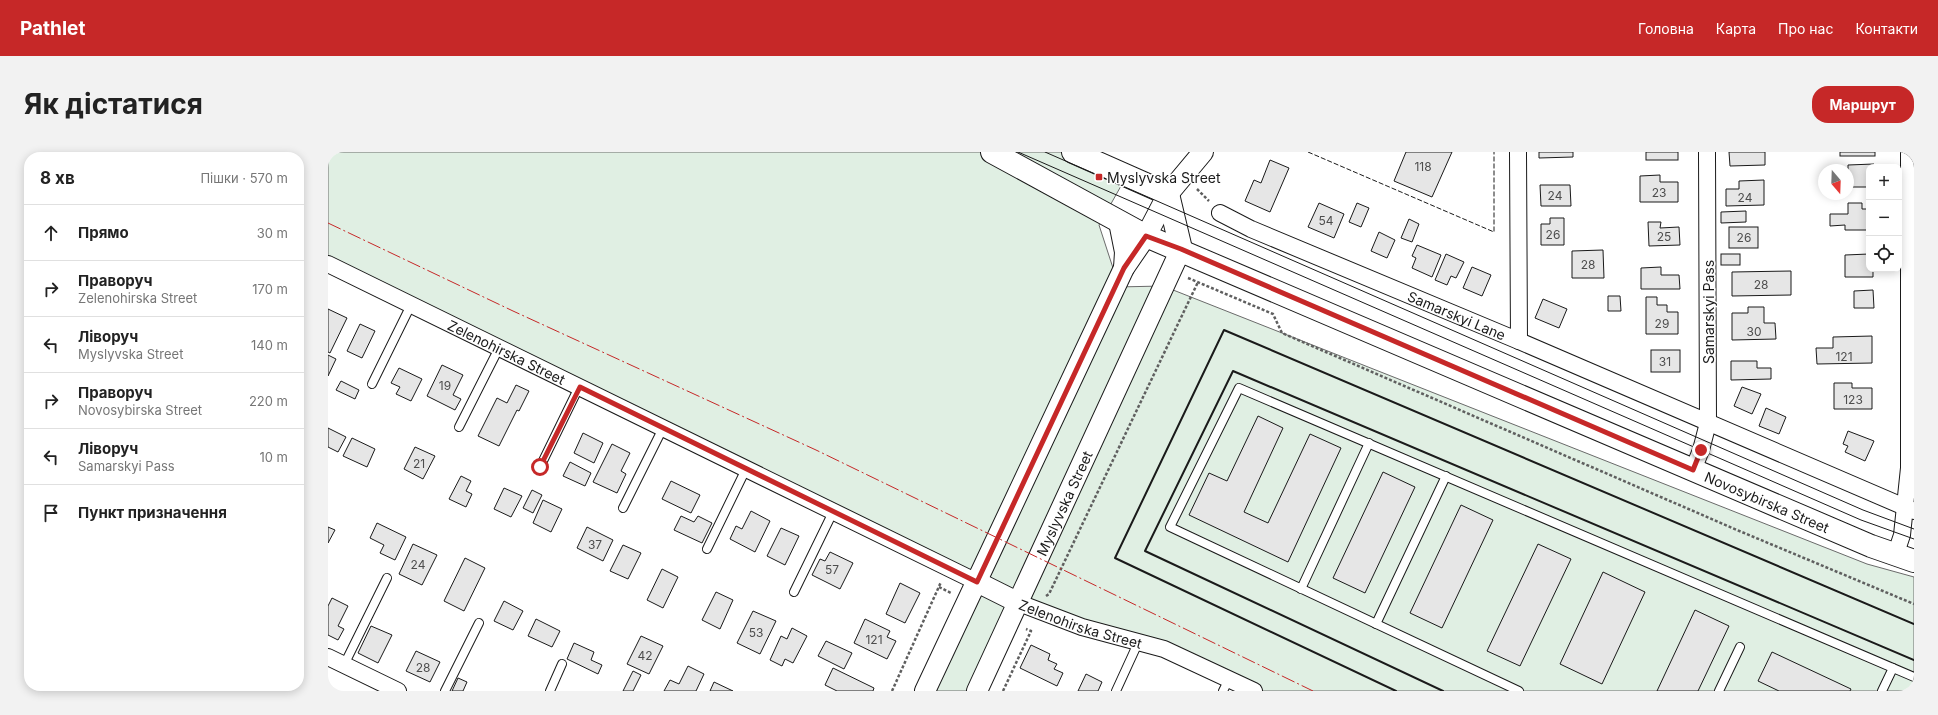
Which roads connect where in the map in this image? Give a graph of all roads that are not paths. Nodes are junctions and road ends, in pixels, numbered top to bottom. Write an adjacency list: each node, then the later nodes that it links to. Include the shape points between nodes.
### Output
1 (992, 152): 7 (main road, Novosybirska Street)
2 (1073, 152): 8 (main road)
3 (1203, 152): 8 (street)
4 (1518, 152): 16 (street, Samarskyi Lane)
5 (1707, 152): 20 (street, Samarskyi Pass)
6 (1909, 152): 29 (street)
7 (1015, 158): 10 (main road, Novosybirska Street)
8 (1168, 194): 11 (street); 12 (main road)
9 (1220, 213): 16 (street, Samarskyi Lane, via 1251,229)
10 (1119, 222): 11 (main road, Novosybirska Street); 14 (street)
11 (1146, 236): 12 (main road, Novosybirska Street); 14 (street)
12 (1181, 249): 26 (main road, Novosybirska Street); 37 (street, Myslyvska Street)
13 (328, 264): 15 (street, Zelenohirska Street)
14 (1126, 266): 34 (street)
15 (411, 305): 17 (street, Zelenohirska Street); 18 (lane)
16 (1519, 341): 20 (street)
17 (499, 348): 19 (street, Zelenohirska Street); 21 (lane)
18 (372, 384)
19 (580, 387): 22 (street, Zelenohirska Street); 24 (lane)
20 (1708, 423): 26 (street, Samarskyi Pass); 29 (street)
21 (460, 427)
22 (663, 428): 25 (street, Zelenohirska Street); 28 (lane)
23 (1369, 444): 27 (lane); 35 (lane); 35 (lane, via 1239,388 1170,527)
24 (540, 467)
25 (746, 469): 30 (street, Zelenohirska Street); 31 (lane)
26 (1693, 470): 32 (main road, Novosybirska Street)
27 (1446, 476): 39 (lane); 45 (lane)
28 (623, 508)
29 (1910, 509): 32 (street, via 1902,534)
30 (833, 512): 34 (street, Zelenohirska Street); 36 (lane)
31 (707, 549)
32 (1905, 559)
33 (386, 578): 44 (lane)
34 (977, 582): 37 (street, Zelenohirska Street); 51 (street)
35 (1301, 589): 39 (lane)
36 (794, 592)
37 (1019, 603): 40 (street, Zelenohirska Street, via 1082,627); 52 (street, Myslyvska Street)
38 (478, 623): 49 (lane)
39 (1376, 624): 55 (lane)
40 (1138, 644): 47 (street, Zelenohirska Street, via 1164,649); 53 (lane)
41 (1740, 647): 56 (lane)
42 (328, 657): 44 (street)
43 (562, 664): 50 (lane)
44 (344, 665): 48 (street)
45 (1893, 668): 46 (lane); 57 (lane)
46 (1914, 677)
47 (1226, 685): 54 (street, Zelenohirska Street)
48 (398, 691)
49 (445, 691)
50 (550, 691)
51 (925, 691)
52 (977, 691)
53 (1116, 691)
54 (1254, 691)
55 (1519, 691)
56 (1719, 691)
57 (1882, 691)

